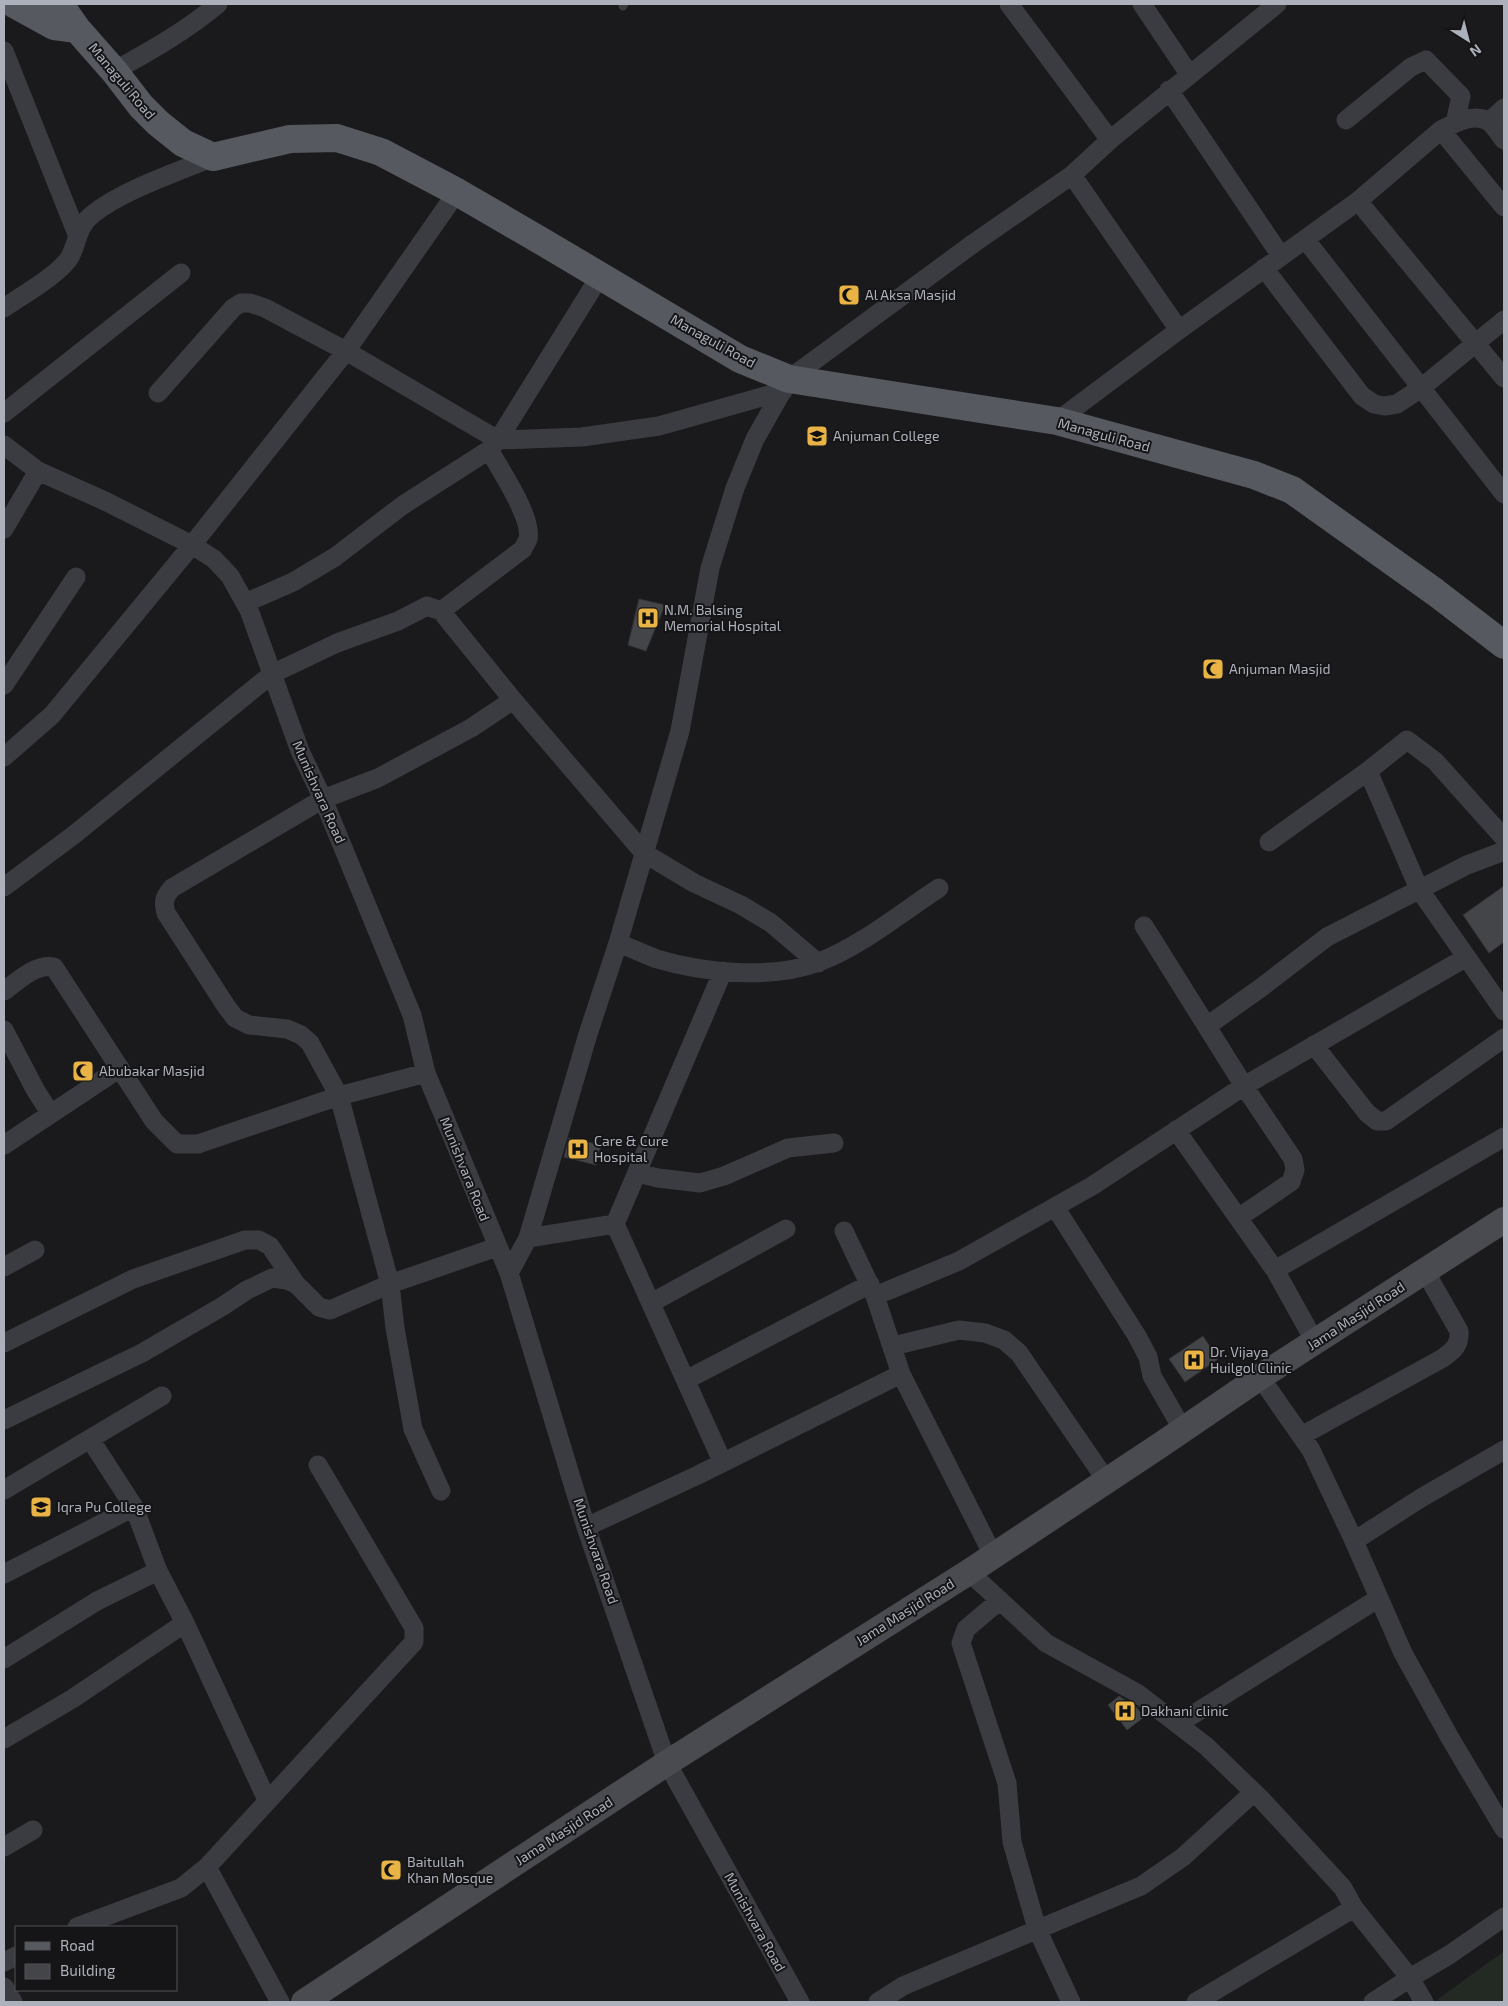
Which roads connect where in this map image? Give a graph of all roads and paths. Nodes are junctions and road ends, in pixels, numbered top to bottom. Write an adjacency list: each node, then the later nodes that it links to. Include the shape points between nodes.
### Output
1 (14, 4): 7 (main road, via 54,26)
2 (54, 4): 7 (main road, Managuli Road, via 63,8)
3 (218, 4): 9 (street, via 199,20)
4 (1008, 4): 16 (street)
5 (1142, 4): 10 (street)
6 (1277, 4): 10 (street)
7 (77, 29): 9 (main road, Managuli Road)
8 (5, 60): 23 (street)
9 (114, 71): 18 (main road, Managuli Road, via 158,123 182,142)
10 (1189, 74): 11 (street)
11 (1169, 90): 16 (street); 25 (street)
12 (1504, 108): 14 (street)
13 (1346, 120): 15 (street, via 1411,67 1426,60 1461,96)
14 (1489, 122): 15 (street, via 1474,117); 17 (street)
15 (1448, 126): 21 (street); 22 (street)
16 (1110, 140): 19 (street)
17 (1504, 140)
18 (214, 157): 20 (main road, Managuli Road, via 290,139 337,138 381,152); 23 (street, via 121,196 92,215)
19 (1072, 175): 31 (street); 35 (street, via 966,249)
20 (457, 192): 28 (main road, Managuli Road); 33 (street)
21 (1358, 201): 24 (street); 32 (street)
22 (1504, 207)
23 (77, 234): 29 (street, via 70,257 59,270)
24 (1305, 239): 25 (street); 36 (street)
25 (1281, 256): 26 (street)
26 (1264, 268): 31 (street); 36 (street, via 1362,396 1384,406 1397,404)
27 (180, 273): 38 (street)
28 (600, 276): 35 (main road, Managuli Road); 41 (street)
29 (4, 308)
30 (1504, 320): 32 (street)
31 (1179, 330): 39 (street)
32 (1475, 343): 34 (street); 36 (street)
33 (346, 351): 37 (street, via 265,308 242,303 233,308); 41 (street); 45 (street)
34 (1504, 378)
35 (786, 385): 39 (main road, Managuli Road); 41 (street, via 659,426); 59 (street, via 756,440 739,480 710,568 680,731)
36 (1421, 388): 43 (street)
37 (158, 393)
38 (4, 412)
39 (1057, 421): 49 (main road, Managuli Road, via 1246,473 1292,490)
40 (4, 445): 42 (street, Munishvara Road)
41 (494, 445): 47 (street, via 403,505 323,564 293,582); 48 (street, via 521,505 529,538 523,549)
42 (38, 471): 44 (street); 45 (street, Munishvara Road)
43 (1504, 494)
44 (4, 529)
45 (192, 545): 47 (street, Munishvara Road, via 214,559 230,576); 53 (street, via 52,715)
46 (76, 577): 51 (street)
47 (245, 603): 50 (street, Munishvara Road)
48 (441, 612): 50 (street, via 428,606); 52 (street)
49 (1504, 645)
50 (272, 674): 55 (street, Munishvara Road, via 300,752); 60 (street, via 75,834)
51 (4, 685)
52 (513, 700): 55 (street, via 471,728 378,778); 59 (street)
53 (4, 757)
54 (1368, 771): 56 (street, via 1407,740 1435,761); 57 (street); 62 (street)
55 (323, 799): 76 (street, Munishvara Road, via 412,1015); 78 (street, via 172,888 163,903 166,913 236,1018 249,1025 287,1029 301,1035 310,1043)
56 (1504, 838)
57 (1269, 842)
58 (1504, 851): 62 (street)
59 (644, 853): 64 (street); 66 (street, via 771,923)
60 (4, 887)
61 (939, 888): 66 (street, via 846,950)
62 (1419, 889): 65 (street); 70 (street, via 1327,937)
63 (1144, 926): 70 (street)
64 (618, 943): 67 (street, via 657,959); 91 (street)
65 (1465, 958): 69 (street); 73 (street)
66 (818, 963): 67 (street, via 767,973)
67 (722, 971): 84 (street)
68 (4, 991): 75 (street, via 36,969 46,965 54,967)
69 (1504, 1012)
70 (1207, 1026): 77 (street)
71 (4, 1030): 74 (street)
72 (1504, 1038): 73 (street, via 1386,1121 1377,1121 1367,1113)
73 (1314, 1045): 77 (street)
74 (10, 1059): 79 (street)
75 (120, 1068): 78 (street, via 154,1121 177,1144 198,1144); 79 (street)
76 (426, 1073): 78 (street); 92 (street, Munishvara Road)
77 (1244, 1086): 80 (street); 86 (street, via 1293,1159 1295,1170 1291,1182)
78 (339, 1096): 99 (street)
79 (50, 1113): 83 (street)
80 (1176, 1130): 85 (street); 86 (street)
81 (1504, 1137): 95 (street)
82 (834, 1143): 84 (street, via 788,1148 700,1183)
83 (4, 1145)
84 (637, 1173): 88 (street)
85 (1055, 1207): 100 (street, via 959,1261); 110 (street, via 1137,1336 1148,1358 1152,1376)
86 (1238, 1218): 95 (street)
87 (1504, 1220): 96 (street, Jama Masjid Road)
88 (615, 1224): 91 (street); 101 (street)
89 (786, 1229): 101 (street)
90 (844, 1231): 100 (street)
91 (528, 1238): 97 (street)
92 (497, 1247): 97 (street, Munishvara Road); 99 (street)
93 (35, 1250): 94 (street)
94 (4, 1267)
95 (1274, 1270): 102 (street)
96 (1425, 1271): 102 (street, Jama Masjid Road); 111 (street, via 1459,1331 1460,1340 1455,1349)
97 (509, 1273): 120 (street, Munishvara Road)
98 (296, 1284): 99 (street, via 319,1307 330,1310); 103 (street, via 270,1246 259,1240 245,1240 133,1279); 109 (street, via 272,1278 142,1353)
99 (390, 1284): 118 (street, via 413,1430)
100 (873, 1290): 104 (street); 107 (street)
101 (651, 1303): 107 (street)
102 (1315, 1342): 106 (street, Jama Masjid Road)
103 (4, 1343)
104 (893, 1346): 105 (street); 116 (street, via 959,1330 985,1333 1004,1340 1019,1353)
105 (901, 1374): 114 (street); 122 (street)
106 (1260, 1377): 110 (street, Jama Masjid Road); 111 (street)
107 (686, 1380): 114 (street)
108 (162, 1396): 112 (street)
109 (4, 1420)
110 (1183, 1430): 116 (street, Jama Masjid Road)
111 (1301, 1436): 121 (street, via 1311,1450)
112 (90, 1439): 117 (street); 119 (street)
113 (1504, 1450): 121 (street)
114 (722, 1462): 120 (street)
115 (318, 1465): 134 (street, via 414,1628 414,1642)
116 (1106, 1480): 122 (street, Jama Masjid Road)
117 (4, 1490)
118 (441, 1491)
119 (134, 1507): 123 (street); 125 (street)
120 (586, 1527): 132 (street, Munishvara Road)
121 (1354, 1541): 126 (street)
122 (994, 1555): 124 (street, Jama Masjid Road)
123 (158, 1571): 128 (street); 129 (street, via 97,1601)
124 (969, 1572): 127 (street); 132 (street, Jama Masjid Road)
125 (4, 1574)
126 (1379, 1598): 130 (street); 136 (street, via 1403,1653)
127 (999, 1601): 130 (street, via 1046,1643 1137,1693); 142 (street, via 966,1629 960,1643 1007,1783 1012,1842)
128 (184, 1623): 131 (street, via 72,1700); 134 (street)
129 (4, 1659)
130 (1178, 1724): 133 (street)
131 (4, 1739)
132 (667, 1763): 147 (street, Jama Masjid Road); 148 (street, Munishvara Road)
133 (1254, 1792): 139 (street, via 1343,1888); 142 (street, via 1183,1857 1141,1886)
134 (266, 1800): 138 (street)
135 (33, 1830): 137 (street)
136 (1504, 1830)
137 (4, 1847)
138 (207, 1866): 141 (street, via 181,1888); 146 (street)
139 (1354, 1908): 143 (street); 151 (street)
140 (1504, 1916): 143 (street)
141 (80, 1926)
142 (1037, 1929): 149 (street, via 903,1986); 150 (street)
143 (1410, 1978): 152 (street); 153 (street)
144 (4, 1986): 145 (street)
145 (13, 2002)
146 (280, 2002)
147 (304, 2002)
148 (800, 2002)
149 (878, 2002)
150 (1071, 2002)
151 (1196, 2002)
152 (1373, 2002)
153 (1424, 2002)

